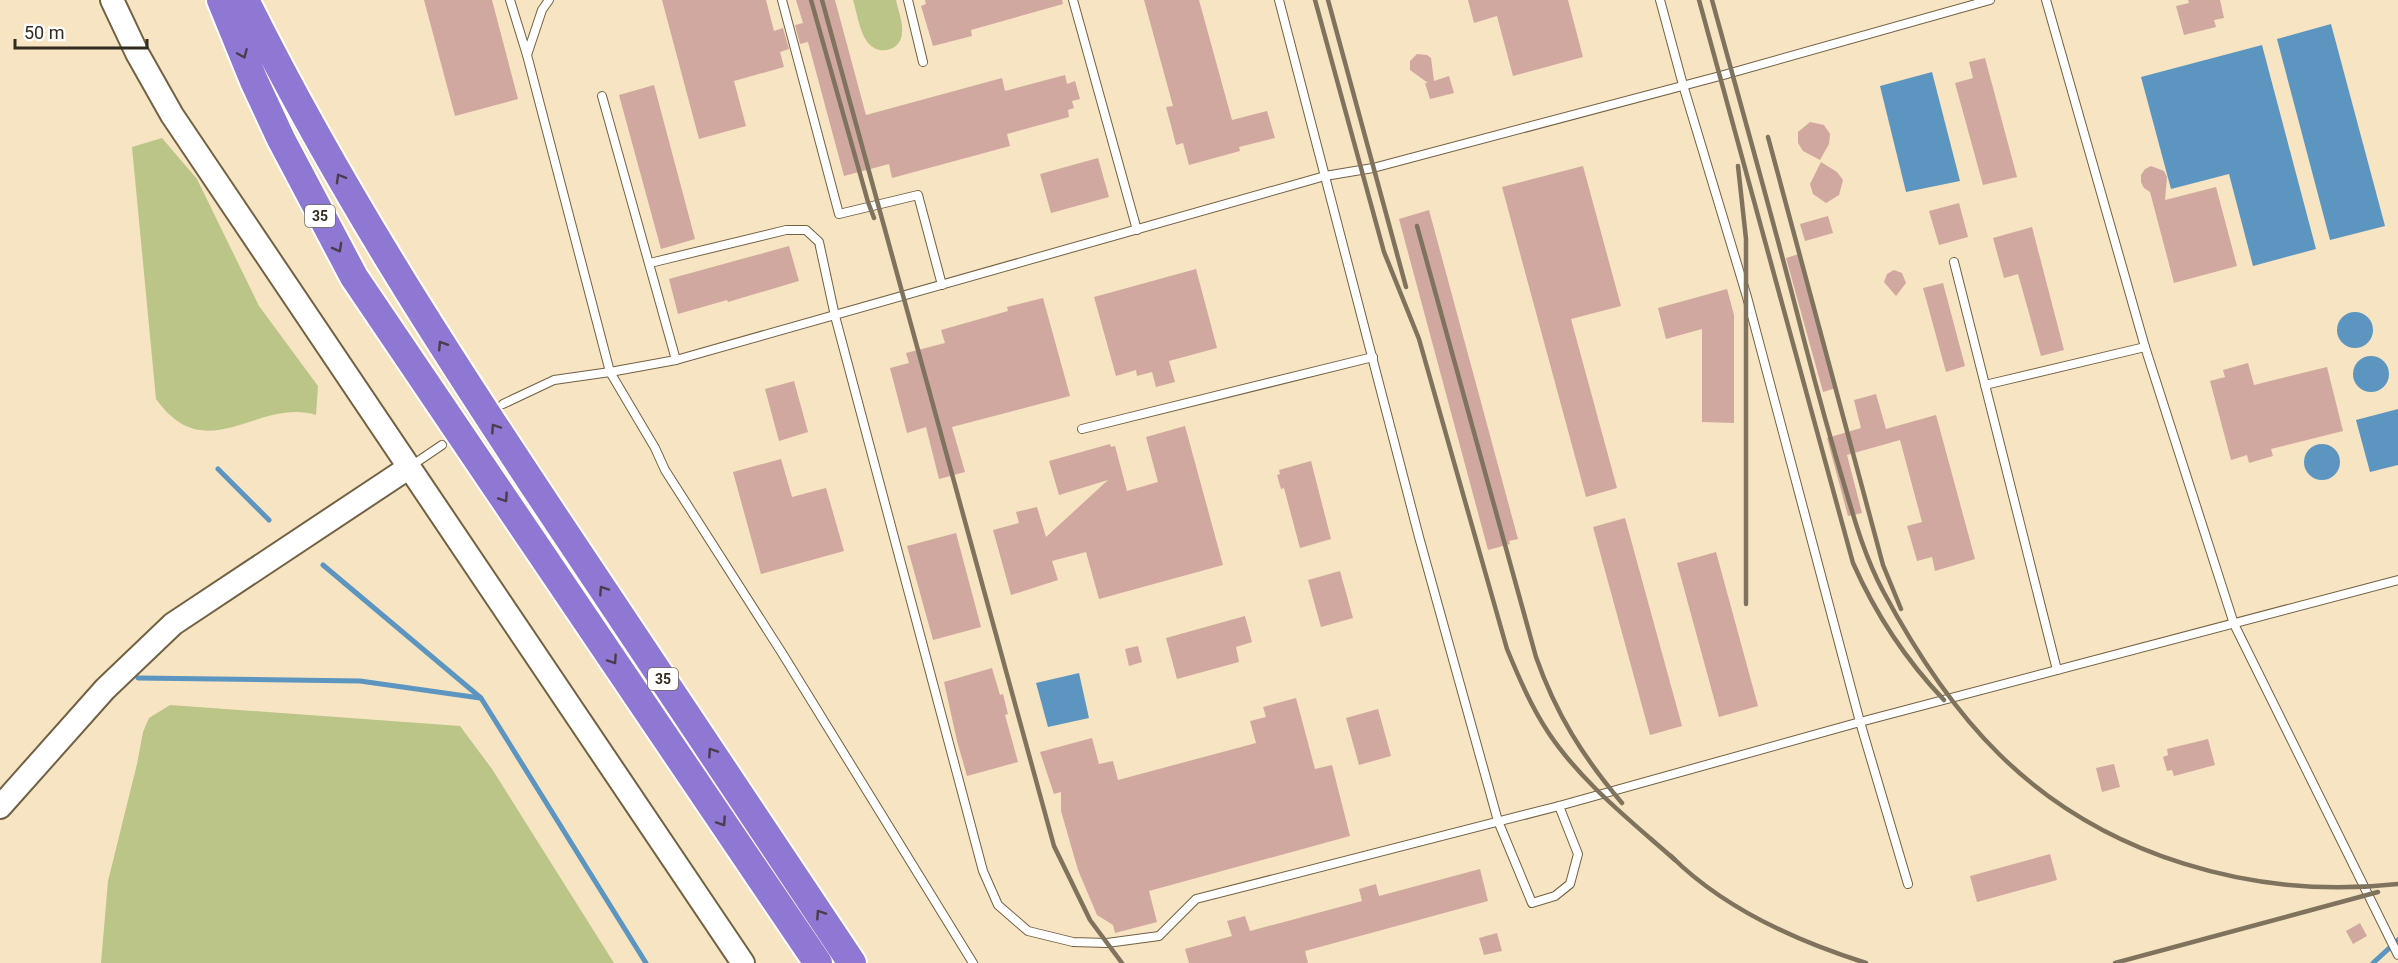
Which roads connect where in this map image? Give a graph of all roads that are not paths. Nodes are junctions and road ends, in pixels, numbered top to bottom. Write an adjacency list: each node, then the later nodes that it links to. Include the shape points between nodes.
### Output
1 (112, 0): 31 (street, via 172,116)
2 (221, 0): 42 (highway, 35, one-way to 42, via 281,138 354,278)
3 (245, 0): 43 (highway, 35, one-way to 3, via 472,394 367,224)
4 (510, 0): 13 (lane)
5 (549, 0): 13 (lane)
6 (782, 0): 21 (lane, via 839,214 918,195)
7 (908, 0): 14 (lane)
8 (1073, 0): 18 (lane)
9 (1278, 0): 17 (lane)
10 (1660, 0): 15 (lane)
11 (1990, 0): 15 (lane)
12 (2046, 0): 23 (lane)
13 (527, 55): 26 (lane)
14 (923, 62)
15 (1683, 85): 17 (lane, via 1373,168); 35 (lane, via 1747,297)
16 (602, 96): 19 (lane)
17 (1325, 176): 18 (lane); 24 (lane)
18 (1137, 230): 21 (lane)
19 (650, 262): 22 (lane, via 786,230 806,230 819,242); 25 (lane)
20 (1954, 262): 27 (lane)
21 (942, 285): 22 (lane)
22 (835, 316): 25 (lane); 38 (lane, via 983,871 998,905 1028,931 1072,942 1107,943 1159,936 1196,899)
23 (2145, 347): 27 (lane); 33 (lane)
24 (1373, 357): 29 (lane); 38 (lane)
25 (676, 360): 26 (lane)
26 (610, 372): 28 (lane, via 554,380); 44 (lane, via 665,470)
27 (1985, 385): 34 (lane)
28 (503, 404)
29 (1082, 429)
30 (442, 445): 31 (lane)
31 (408, 468): 37 (street, via 173,624 105,689); 41 (street)
32 (2398, 580): 33 (lane)
33 (2234, 624): 34 (lane); 40 (lane)
34 (2057, 670): 35 (lane)
35 (1860, 722): 36 (lane); 39 (lane)
36 (1559, 806): 38 (lane); 38 (lane, via 1578,854 1570,884 1555,896 1532,903)
37 (0, 807)
38 (1498, 821)
39 (1908, 884)
40 (2398, 955)
41 (743, 963)
42 (818, 963)
43 (852, 963)
44 (973, 963)

